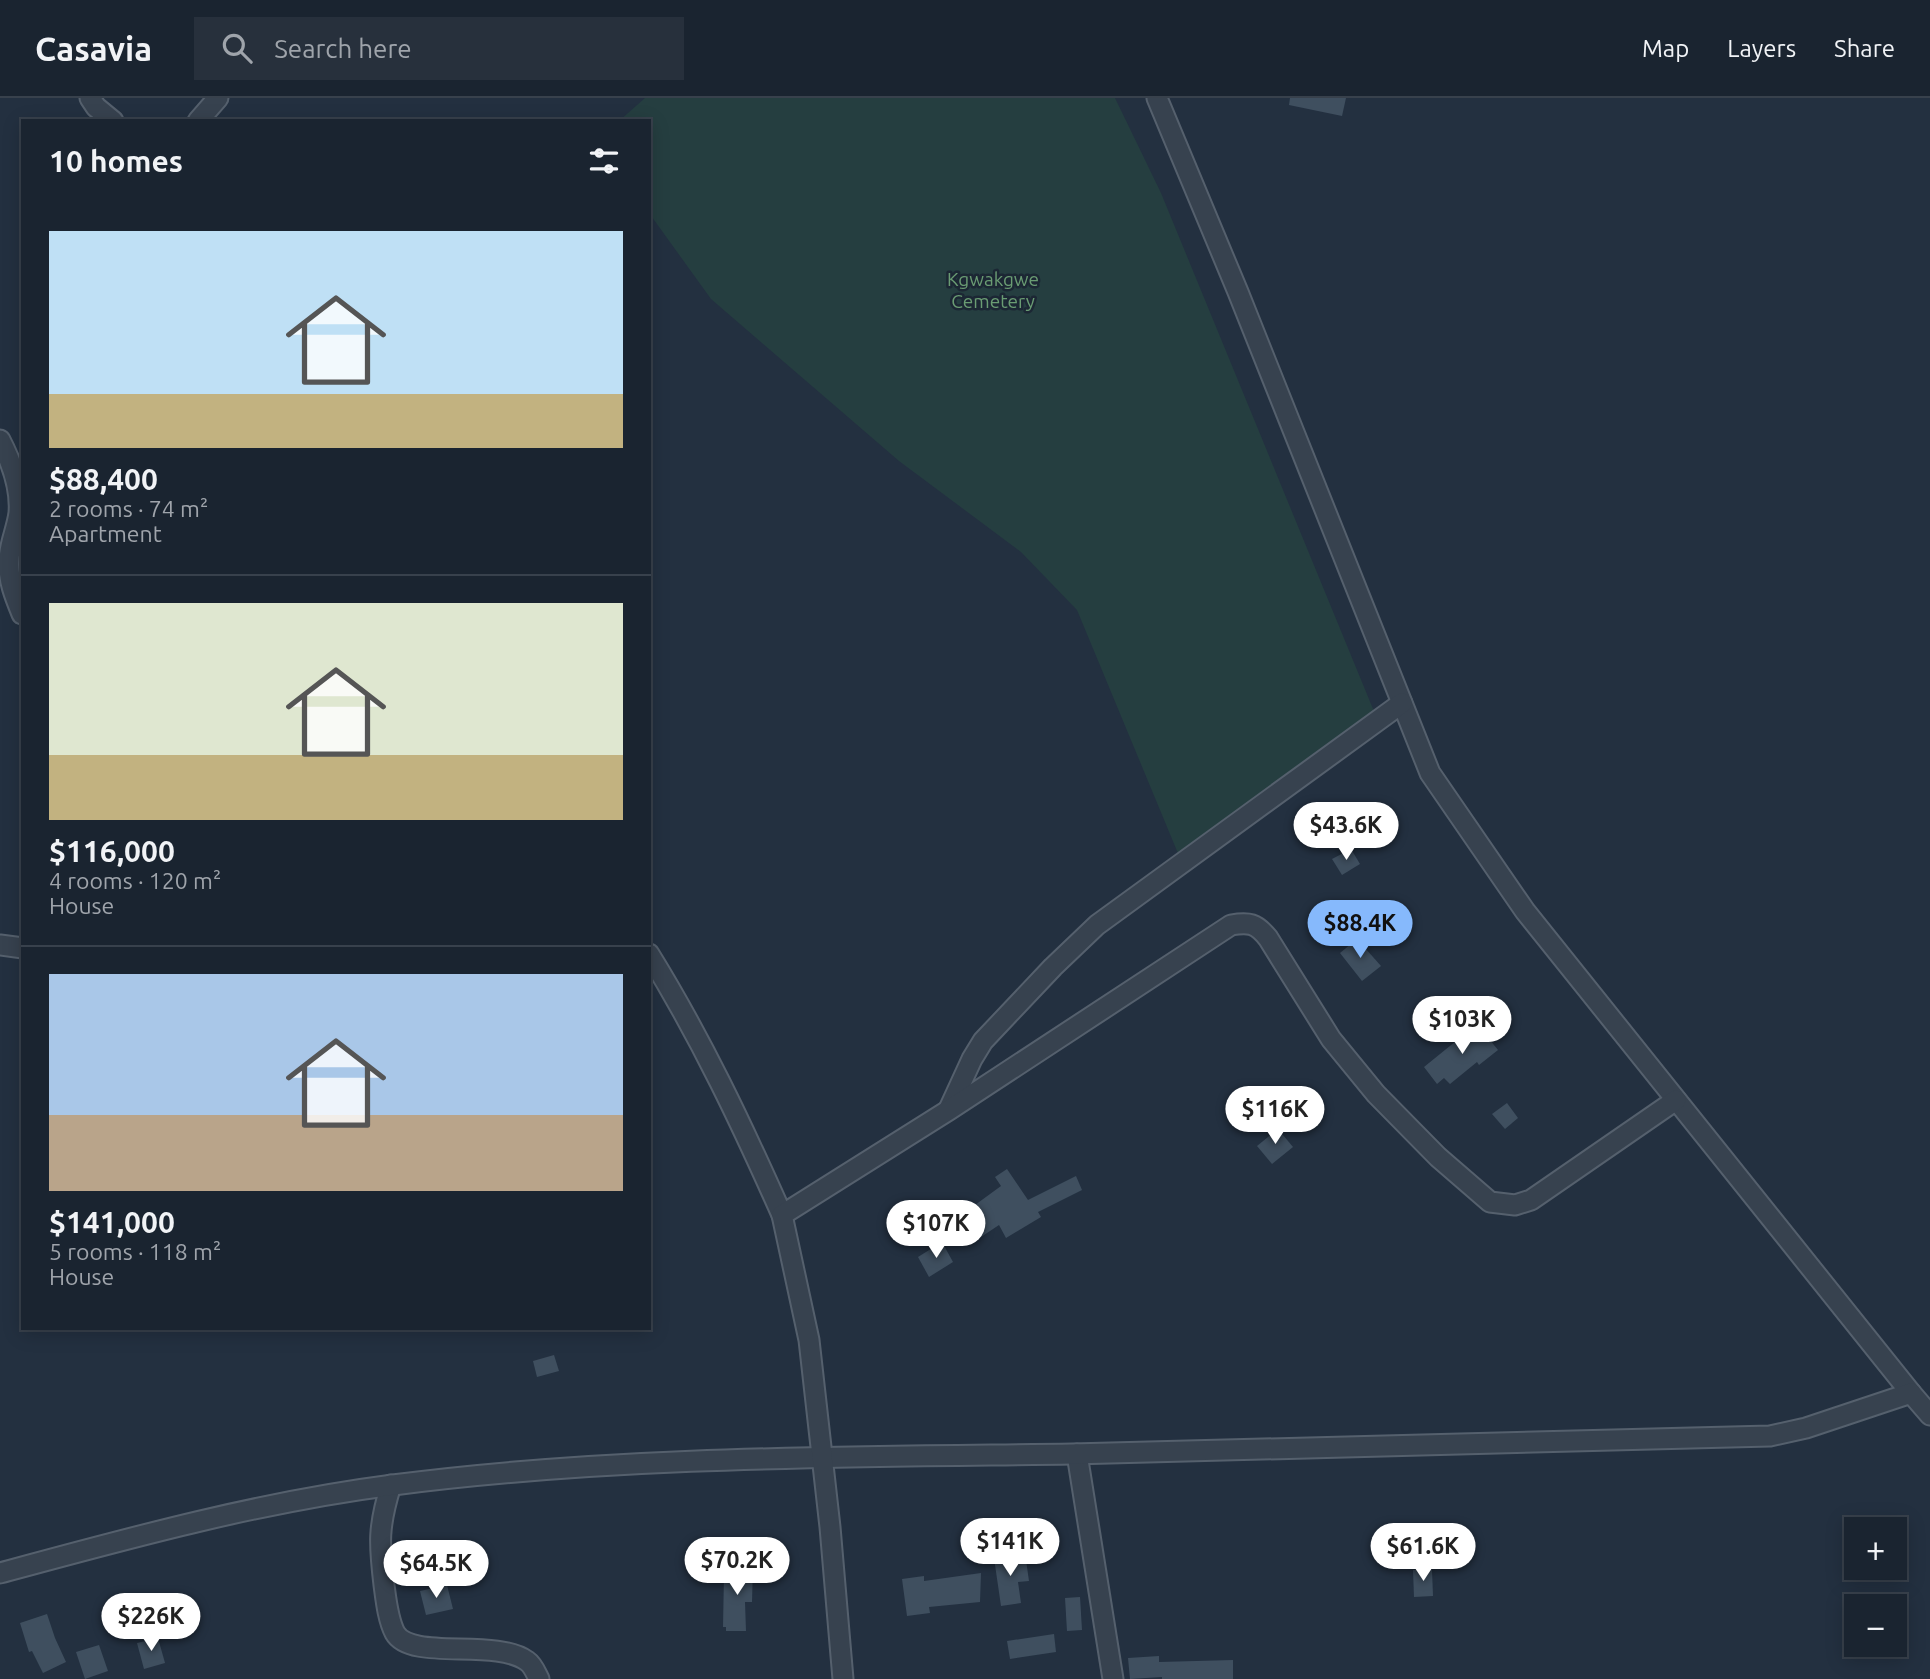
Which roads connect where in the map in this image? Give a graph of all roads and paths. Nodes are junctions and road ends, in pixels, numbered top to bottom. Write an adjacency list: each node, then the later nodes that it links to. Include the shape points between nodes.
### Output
1 (90, 98): 4 (street)
2 (218, 98): 5 (street)
3 (1157, 98): 10 (street)
4 (111, 119)
5 (200, 119)
6 (0, 440): 8 (street, via 18,486 19,513 9,561 12,589)
7 (0, 608): 9 (street)
8 (21, 612)
9 (21, 614)
10 (1402, 703): 14 (street, via 1430,773 1525,911); 15 (street, via 1097,925 983,1041)
11 (0, 945): 12 (street)
12 (21, 948)
13 (651, 957): 16 (street, via 703,1046)
14 (1676, 1100): 15 (street, via 1531,1200 1515,1205 1490,1202 1376,1094 1331,1039 1268,938 1247,922 1231,925); 17 (street)
15 (949, 1110): 16 (street)
16 (782, 1215): 20 (street, via 809,1340)
17 (1911, 1393): 18 (street); 19 (street, via 1770,1436)
18 (1930, 1415)
19 (1077, 1454): 20 (street); 25 (street)
20 (822, 1457): 21 (street, via 531,1470); 24 (street)
21 (391, 1485): 22 (street, via 287,1501); 23 (street, via 379,1543 394,1632 404,1643 419,1647 511,1653 530,1662)
22 (0, 1573)
23 (539, 1679)
24 (843, 1679)
25 (1113, 1679)

